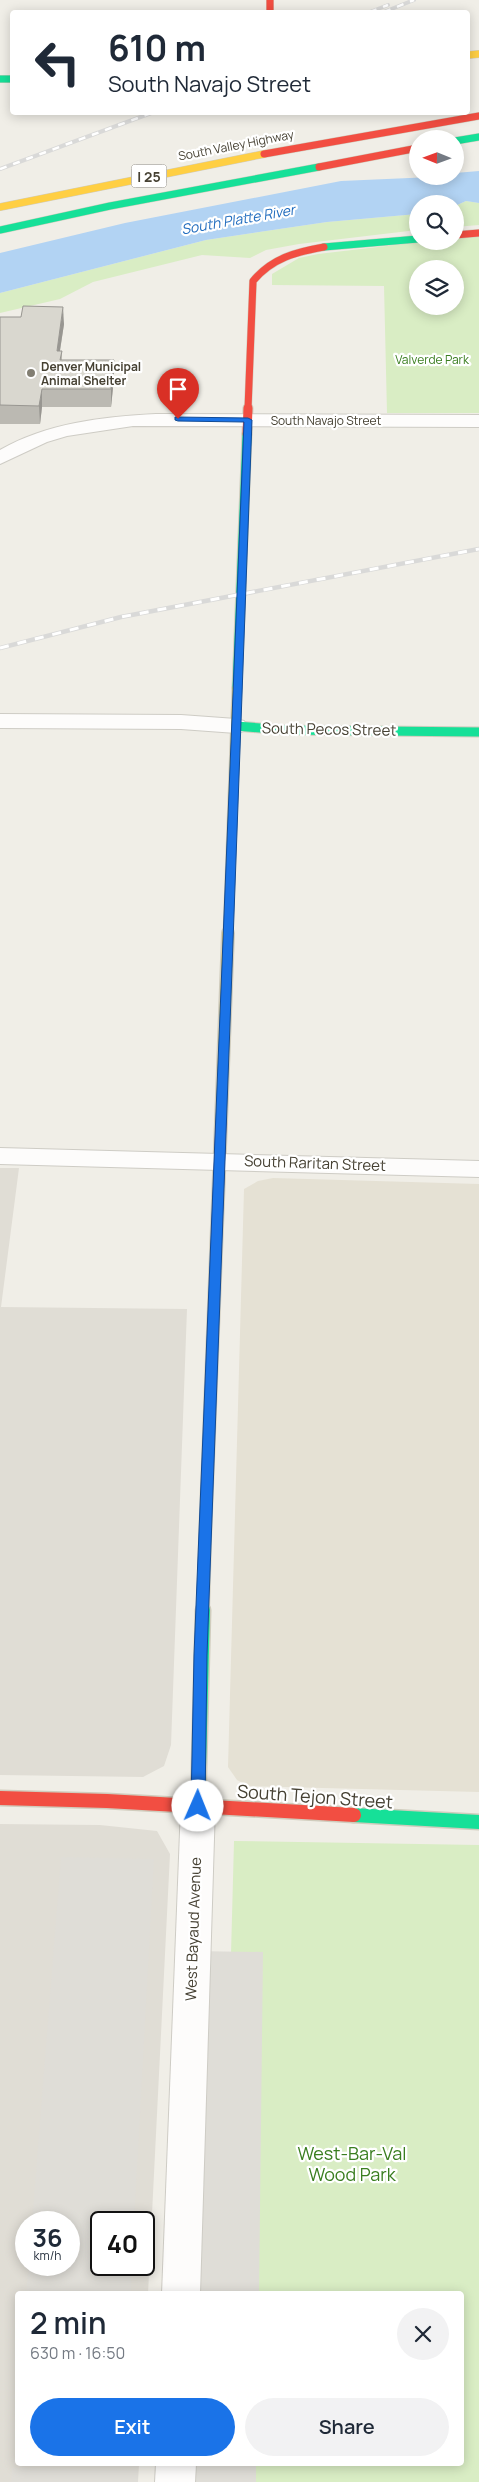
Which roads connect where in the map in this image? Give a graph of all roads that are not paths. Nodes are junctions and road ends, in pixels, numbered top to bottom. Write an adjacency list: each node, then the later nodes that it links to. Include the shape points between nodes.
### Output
1 (441, 115): 5 (main road)
2 (479, 116): 5 (main road, South Valley Highway / I 25)
3 (479, 137): 4 (main road)
4 (464, 140)
5 (298, 147): 11 (main road, South Valley Highway / I 25)
6 (479, 149): 8 (main road)
7 (409, 150): 10 (main road, I 25)
8 (464, 151)
9 (409, 158): 10 (main road)
10 (209, 187): 12 (main road, I 25)
11 (0, 207)
12 (0, 230)
13 (479, 232): 14 (main road)
14 (464, 234)
15 (409, 240): 16 (main road, West Bayaud Avenue, via 312,249 279,258 260,269 253,281)
16 (248, 420): 17 (street, South Navajo Street); 18 (street, South Navajo Street, via 161,419 111,423 48,437); 20 (main road, West Bayaud Avenue)
17 (479, 421)
18 (0, 458)
19 (0, 720): 20 (street, South Pecos Street, via 181,722)
20 (236, 726): 21 (main road, South Pecos Street, via 285,730); 23 (main road, West Bayaud Avenue)
21 (479, 732)
22 (0, 1156): 23 (street, South Raritan Street)
23 (220, 1160): 24 (street, South Raritan Street); 26 (main road, West Bayaud Avenue)
24 (479, 1169)
25 (0, 1798): 26 (main road, South Tejon Street)
26 (198, 1806): 27 (main road, South Tejon Street); 28 (street, West Bayaud Avenue)
27 (479, 1822)
28 (181, 2291)
29 (176, 2466): 30 (street)
30 (175, 2482)

